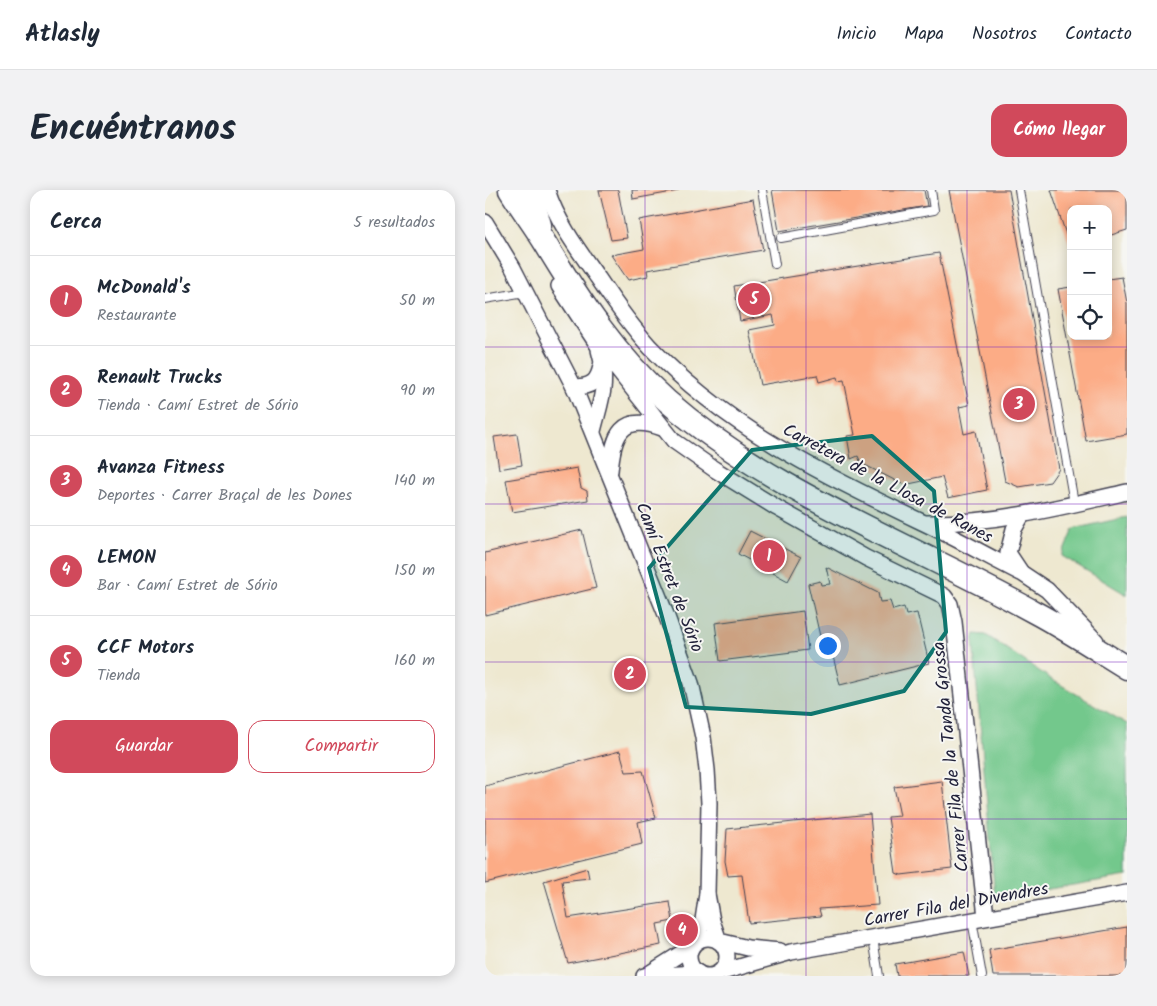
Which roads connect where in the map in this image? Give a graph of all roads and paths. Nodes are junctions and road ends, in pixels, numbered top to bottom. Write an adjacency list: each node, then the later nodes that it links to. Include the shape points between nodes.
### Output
1 (510, 190): 7 (main road)
2 (530, 190): 10 (main road)
3 (547, 190): 23 (street, Carretera de la Llosa de Ranes, via 587,264 629,321 666,363 733,417 794,458)
4 (762, 190): 11 (lane)
5 (931, 190): 9 (lane, via 934,210)
6 (1019, 190): 21 (lane)
7 (527, 217): 10 (main road); 14 (street, via 550,270)
8 (486, 226): 12 (street, Camí Estret de Sório)
9 (781, 238)
10 (544, 241): 25 (main road, via 589,313 630,364 667,401 711,434 751,462 818,501 1034,612)
11 (775, 264)
12 (525, 292): 13 (lane); 16 (street, Camí Estret de Sório)
13 (485, 299)
14 (597, 344): 15 (street); 17 (street)
15 (602, 362): 16 (street, via 594,383); 18 (street, via 604,391)
16 (574, 387): 18 (street, Camí Estret de Sório)
17 (662, 428): 19 (street, via 636,422 623,428 614,443); 28 (street, Carrer Fila de la Tanda Grossa, via 694,456 777,508 943,596 950,604)
18 (593, 431): 19 (street, Camí Estret de Sório)
19 (610, 473): 27 (street, Camí Estret de Sório, via 667,617 691,683 698,713 709,803)
20 (1127, 492): 21 (street)
21 (1074, 504): 22 (street)
22 (1022, 514): 23 (street); 24 (street, via 1008,553)
23 (923, 523): 24 (street, Carretera de la Llosa de Ranes)
24 (1023, 574): 25 (street, Carretera de la Llosa de Ranes, via 1047,590)
25 (1120, 663)
26 (1127, 893): 28 (street, Carrer Fila del Divendres)
27 (707, 894): 30 (street, Camí Estret de Sório); 31 (street, Camí Estret de Sório, via 703,920)
28 (979, 918): 29 (street, Carrer Fila del Divendres); 36 (lane)
29 (873, 938): 32 (street, Carrer Fila del Divendres); 35 (lane)
30 (719, 941): 31 (street, via 707,938); 32 (street, Carrer Fila del Divendres, via 748,948); 33 (street, via 727,957 723,968)
31 (693, 945): 33 (street, via 689,959); 34 (street, Carrer Fila del Divendres)
32 (791, 952): 33 (street, Carrer Fila del Divendres)
33 (708, 975): 34 (street, Carrer Fila del Divendres)
34 (644, 976)
35 (879, 976)
36 (982, 976)

